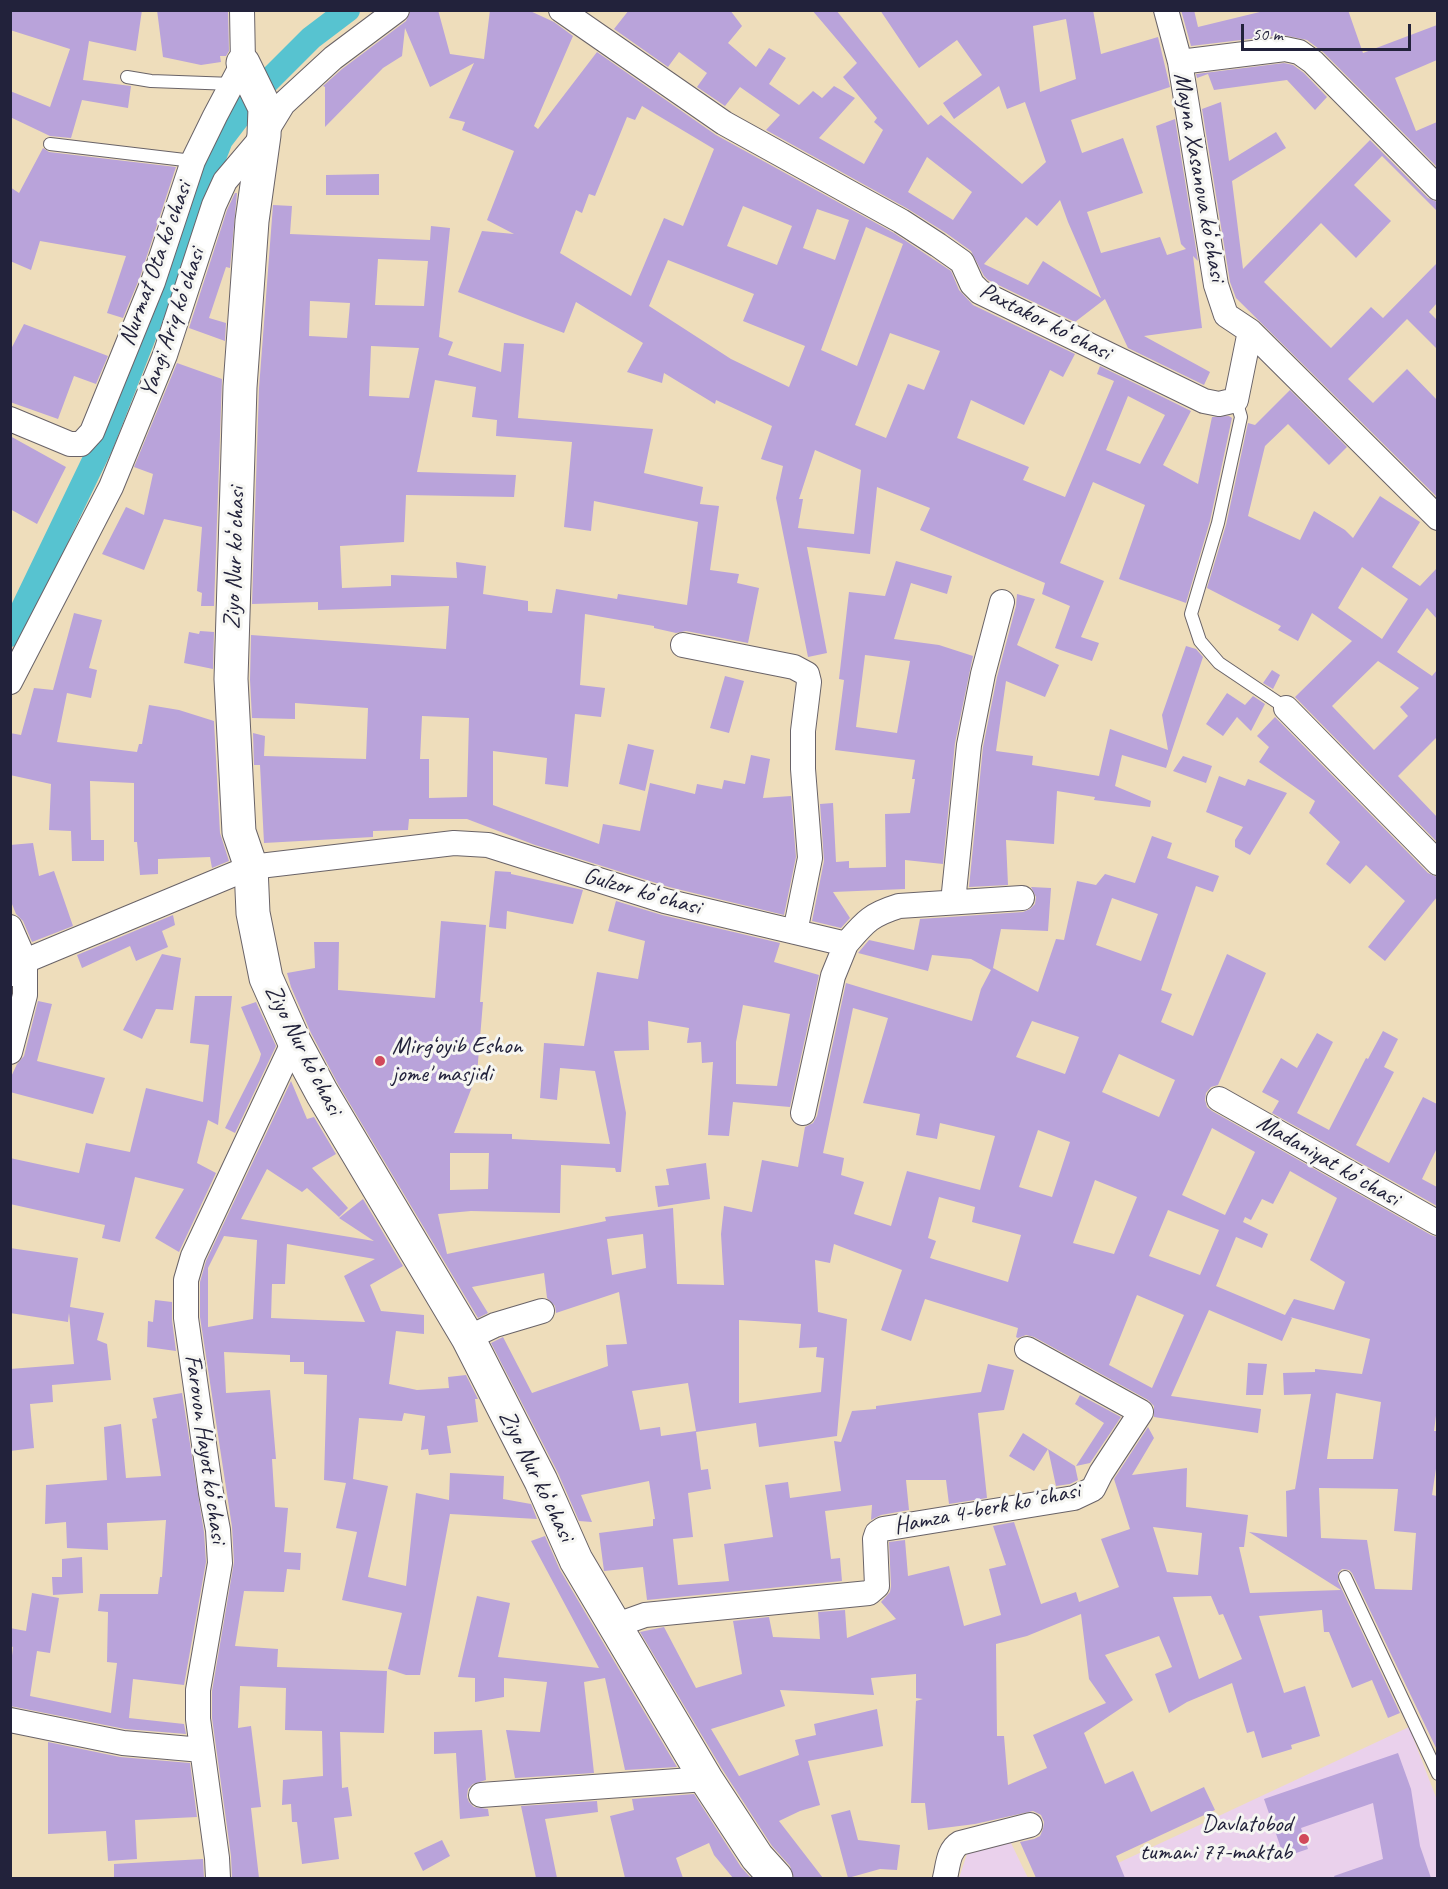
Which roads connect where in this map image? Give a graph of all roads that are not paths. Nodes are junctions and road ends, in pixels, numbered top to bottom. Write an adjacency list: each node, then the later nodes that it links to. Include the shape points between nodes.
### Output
1 (242, 10): 6 (street)
2 (397, 10): 8 (street, Yangi Ariq koʻchasi, via 333,58)
3 (561, 10): 13 (street, Paxtakor koʻchasi, via 724,123 938,244 962,262 980,292 1204,401 1219,405)
4 (1166, 10): 5 (street, Mayna Xasanova koʻchasi)
5 (1180, 62): 11 (street, via 1285,49 1299,52); 12 (street, Mayna Xasanova koʻchasi, via 1216,285 1226,315)
6 (238, 74): 7 (lane, via 151,81); 8 (street); 10 (street, Nurmat Ota koʻchasi)
7 (127, 77)
8 (265, 122): 18 (street, Yangi Ariq koʻchasi, via 214,205 165,355 111,487); 21 (street, Ziyo Nur koʻchasi, via 252,221 240,387 231,679 239,832)
9 (50, 144): 10 (lane)
10 (194, 162): 14 (street, Nurmat Ota koʻchasi, via 153,282 92,432 81,444 70,444)
11 (1437, 188)
12 (1250, 331): 13 (street); 15 (street)
13 (1236, 400): 19 (lane, via 1241,417 1218,523 1191,614 1200,641 1219,663)
14 (10, 419)
15 (1437, 518)
16 (1002, 602): 23 (street, via 969,745)
17 (683, 645): 25 (street, via 794,667 807,674 803,740 810,858)
18 (10, 682)
19 (1286, 708): 20 (street)
20 (1437, 863)
21 (251, 867): 25 (street, Gulzor koʻchasi, via 454,843 488,845 665,901); 27 (street, Gulzor koʻchasi); 28 (street, Ziyo Nur koʻchasi, via 253,914 266,978)
22 (1022, 898): 23 (street)
23 (953, 902): 26 (street, via 882,911 867,920)
24 (10, 927): 27 (street)
25 (795, 932): 26 (street, Gulzor koʻchasi)
26 (846, 944): 31 (street, via 833,976)
27 (17, 970): 29 (street, via 25,995)
28 (294, 1041): 34 (street, Ziyo Nur koʻchasi); 39 (street, Farovon Hayot koʻchasi, via 186,1280 186,1318 220,1563 198,1690)
29 (10, 1052)
30 (1219, 1099): 32 (street, Madaniyat koʻchasi)
31 (803, 1113)
32 (1437, 1223)
33 (542, 1311): 34 (street)
34 (468, 1338): 37 (street, Ziyo Nur koʻchasi, via 541,1481 576,1560)
35 (1027, 1349): 37 (street, Hamza 4-berk koʼchasi, via 1141,1412 1093,1489 1074,1498 883,1529 875,1539 877,1586 869,1593 645,1615)
36 (1345, 1577): 40 (lane)
37 (614, 1626): 41 (street, Ziyo Nur koʻchasi)
38 (10, 1720): 39 (street, via 123,1743)
39 (202, 1750): 44 (street, Farovon Hayot koʻchasi)
40 (1437, 1774)
41 (706, 1779): 42 (street); 45 (street, Ziyo Nur koʻchasi, via 757,1857)
42 (481, 1795)
43 (1030, 1825): 46 (street, via 955,1846)
44 (218, 1878)
45 (776, 1878)
46 (945, 1878)

